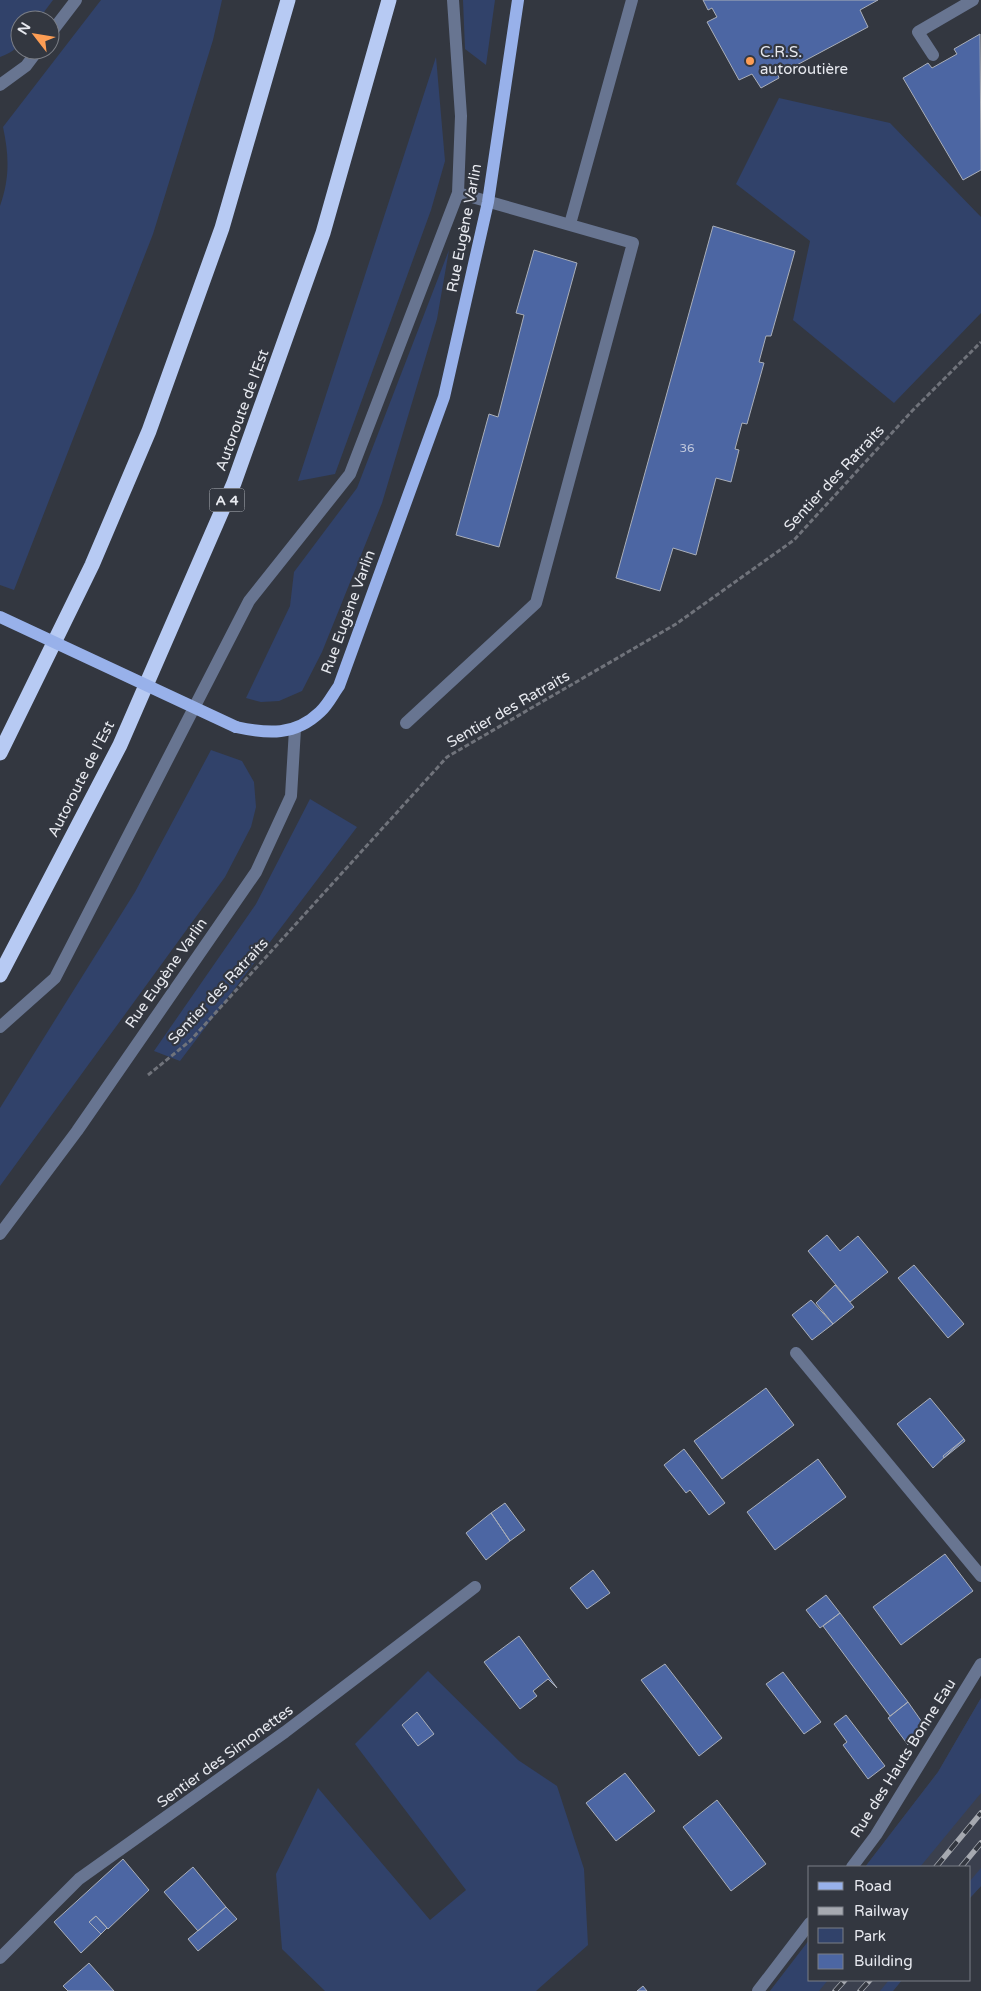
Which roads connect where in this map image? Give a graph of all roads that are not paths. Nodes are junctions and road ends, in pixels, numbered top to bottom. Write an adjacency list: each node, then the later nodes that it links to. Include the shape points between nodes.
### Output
1 (76, 0): 8 (street)
2 (288, 0): 18 (highway, via 222,228 150,431 92,565)
3 (389, 0): 19 (highway, Autoroute de l’Est / A 4, via 323,233 234,483 120,745)
4 (453, 0): 12 (street, via 461,116)
5 (518, 0): 13 (main road, Rue Eugène Varlin)
6 (632, 0): 14 (street)
7 (972, 0): 9 (street, via 918,32)
8 (60, 21)
9 (932, 56)
10 (30, 60): 11 (street)
11 (0, 85)
12 (458, 193): 13 (street); 20 (street, via 350,474 249,601 55,978)
13 (488, 202): 14 (street); 17 (main road, Rue Eugène Varlin, via 444,397 339,686 321,712)
14 (570, 224): 16 (street, via 633,243 536,603)
15 (0, 617): 17 (main road, bridge, via 236,727 266,734)
16 (406, 723)
17 (295, 729): 21 (street, Rue Eugène Varlin, via 291,796 256,872 77,1131)
18 (0, 753)
19 (0, 975)
20 (0, 1027)
21 (0, 1234)
22 (796, 1353): 23 (street)
23 (981, 1576)
24 (475, 1587): 28 (street, Sentier des Simonettes, via 285,1732 79,1879)
25 (981, 1664): 26 (street, Rue des Hauts Bonne Eau, via 876,1835)
26 (853, 1866)
27 (808, 1926): 29 (street)
28 (0, 1958)
29 (758, 1991)

